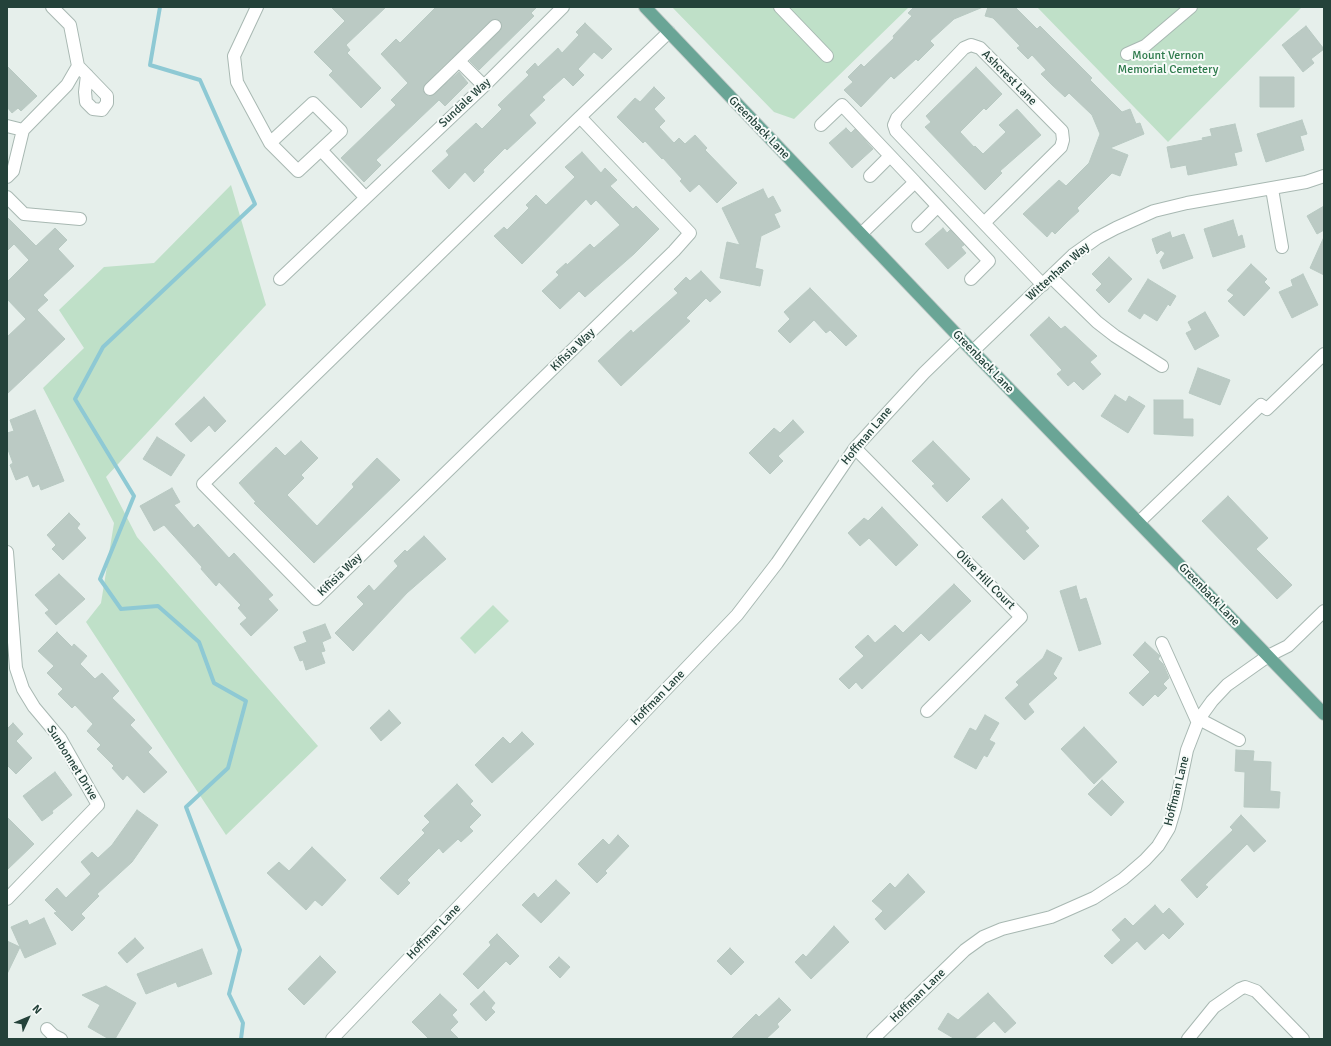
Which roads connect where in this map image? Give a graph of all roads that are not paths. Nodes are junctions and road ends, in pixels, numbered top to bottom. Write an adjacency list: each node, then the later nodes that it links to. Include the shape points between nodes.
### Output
1 (52, 7): 12 (street, via 70,25)
2 (257, 7): 20 (street, via 234,56 237,82)
3 (563, 7): 14 (street, Sundale Way)
4 (645, 7): 8 (main road, Greenback Lane)
5 (780, 7): 10 (street)
6 (1191, 7): 9 (street, via 1144,46)
7 (495, 26): 11 (street)
8 (669, 32): 16 (street, Kifisia Way); 34 (main road, Greenback Lane)
9 (1127, 54)
10 (827, 56)
11 (459, 61): 14 (street); 15 (street)
12 (78, 66): 13 (street); 19 (street, via 67,85)
13 (87, 75)
14 (484, 86): 29 (street, Sundale Way)
15 (430, 89)
16 (580, 117): 16 (street, Kifisia Way, via 203,484 316,599 690,233)
17 (821, 124): 22 (street, via 842,105)
18 (7, 126): 19 (street)
19 (23, 130): 25 (street, via 13,171)
20 (270, 143): 21 (street, via 298,172); 21 (street, via 313,102 341,131)
21 (321, 150): 29 (street)
22 (889, 157): 23 (street); 26 (street)
23 (870, 176)
24 (1324, 176): 27 (street, Wittenham Way)
25 (7, 178)
26 (915, 182): 30 (street); 34 (street)
27 (1272, 189): 35 (street); 38 (street, Wittenham Way, via 1154,211 1097,238 1073,256)
28 (7, 197): 31 (street, via 24,214)
29 (365, 198): 36 (street, Sundale Way)
30 (937, 207): 33 (street); 37 (street, via 989,261)
31 (80, 219)
32 (984, 223): 32 (street, Ashcrest Lane, via 894,125 964,48 972,45 980,48 1062,131 1063,140 1061,147); 38 (street, Ashcrest Lane)
33 (918, 226)
34 (861, 234): 39 (main road, Greenback Lane)
35 (1282, 247)
36 (280, 279)
37 (971, 279)
38 (1047, 281): 40 (street, Wittenham Way); 42 (street, Ashcrest Lane, via 1115,336)
39 (960, 338): 40 (main road, Greenback Lane); 43 (street, Hoffman Lane)
40 (973, 351): 44 (main road, Greenback Lane)
41 (1324, 354): 44 (street, via 1267,409 1261,406)
42 (1162, 366)
43 (855, 448): 49 (street, Olive Hill Court, via 1022,617); 56 (street, Hoffman Lane, via 777,563 737,615)
44 (1139, 522): 48 (main road, Greenback Lane)
45 (7, 552): 53 (street, Sunbonnet Drive, via 16,668 23,689 34,707 60,738 98,805)
46 (1324, 611): 48 (street, Hoffman Lane, via 1288,646)
47 (1162, 643): 51 (street)
48 (1268, 656): 50 (main road, Greenback Lane); 51 (street, Hoffman Lane, via 1227,685)
49 (927, 711)
50 (1324, 714)
51 (1198, 721): 52 (street); 57 (street, Hoffman Lane, via 1187,750 1169,828 1145,860 1123,879 1094,898 1051,917 1002,929 983,938 965,950)
52 (1239, 740)
53 (7, 899)
54 (47, 1029): 55 (street)
55 (61, 1039)
56 (332, 1039)
57 (873, 1039)
58 (1188, 1039): 59 (street, via 1214,1007 1245,987 1256,991)
59 (1302, 1039)

